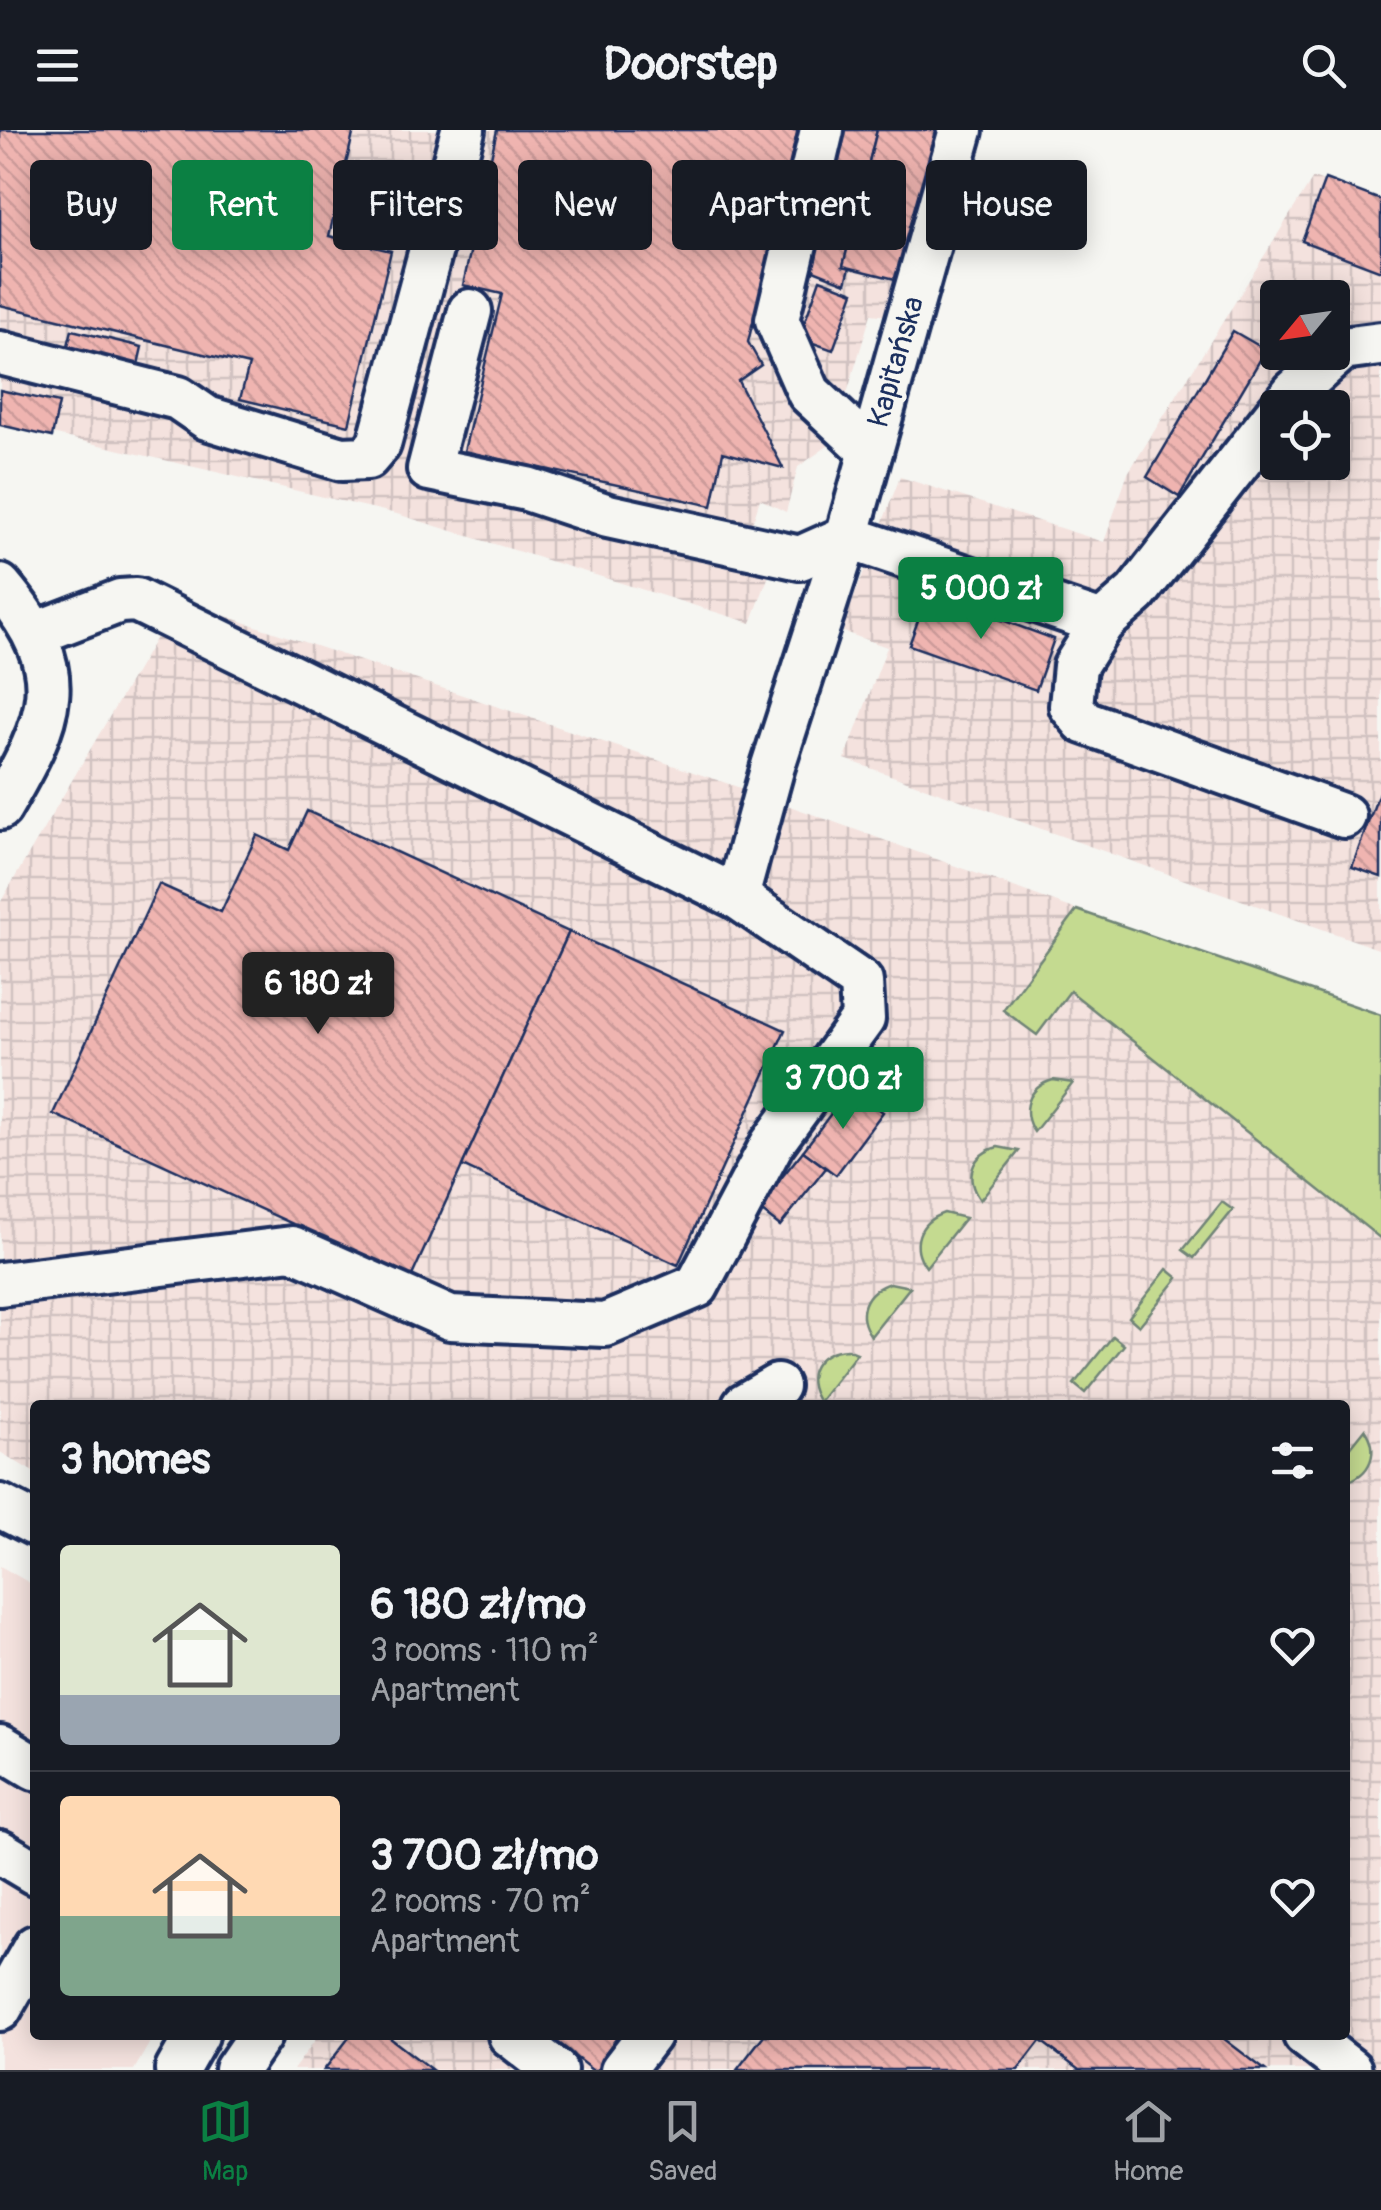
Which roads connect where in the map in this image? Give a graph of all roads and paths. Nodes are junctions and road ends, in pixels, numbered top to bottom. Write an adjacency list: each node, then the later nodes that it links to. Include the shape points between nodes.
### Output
1 (463, 130): 6 (street, via 380,444 367,458 342,459 207,418 178,398)
2 (822, 130): 9 (street, via 777,320 809,393)
3 (961, 130): 9 (street, Kapitańska)
4 (470, 310): 10 (street, via 428,470 800,558)
5 (1381, 344): 7 (street, via 1342,349)
6 (0, 352)
7 (1296, 390)
8 (1260, 435): 12 (street, via 1136,593)
9 (868, 464): 10 (street, Kapitańska)
10 (847, 537): 12 (street); 16 (street, Kapitańska)
11 (0, 586): 13 (street)
12 (1102, 623): 15 (street, via 1075,666 1071,706 1084,722)
13 (34, 634): 14 (street, via 49,682 46,719); 16 (street, via 136,600)
14 (0, 808)
15 (1344, 816)
16 (737, 897): 17 (street, via 861,982 863,1019 772,1144 697,1286 605,1325 450,1318 292,1248)
17 (0, 1284)
18 (0, 1506): 19 (street)
19 (30, 1521)
20 (0, 1747): 21 (street)
21 (30, 1765)
22 (0, 1852): 23 (street)
23 (30, 1870)
24 (30, 1956): 25 (street)
25 (0, 2010)
26 (194, 2040): 31 (street)
27 (257, 2040): 32 (street)
28 (516, 2040): 33 (street)
29 (646, 2040): 34 (street)
30 (1311, 2040): 35 (street)
31 (177, 2070)
32 (236, 2070)
33 (555, 2070)
34 (622, 2070)
35 (1350, 2070)

